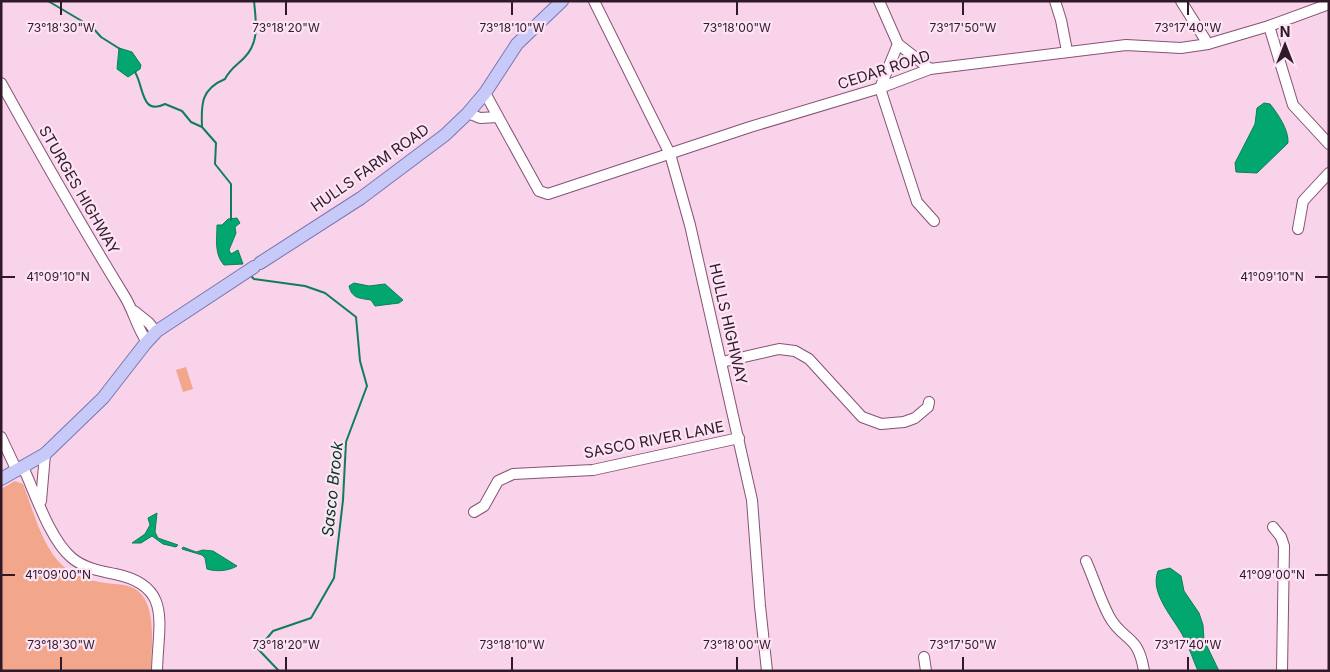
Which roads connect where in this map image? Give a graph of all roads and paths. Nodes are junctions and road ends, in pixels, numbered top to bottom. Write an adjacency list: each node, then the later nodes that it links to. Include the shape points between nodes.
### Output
1 (562, 1): 14 (main road, HULLS FARM ROAD, via 517,44)
2 (879, 1): 8 (street)
3 (1055, 1): 10 (street)
4 (1181, 1): 9 (street)
5 (594, 2): 18 (street, HULLS HIGHWAY)
6 (1329, 4): 7 (street, CEDAR ROAD)
7 (1269, 26): 9 (street, CEDAR ROAD); 17 (street, via 1293,105)
8 (898, 44): 11 (street); 13 (street)
9 (1208, 44): 10 (street, CEDAR ROAD, via 1182,48 1126,45)
10 (1067, 51): 11 (street, CEDAR ROAD)
11 (930, 69): 13 (street, CEDAR ROAD)
12 (1, 83): 22 (street, STURGES HIGHWAY, via 133,310)
13 (880, 88): 18 (street, CEDAR ROAD); 20 (street, via 916,202)
14 (485, 93): 15 (main road, HULLS FARM ROAD); 16 (street, CEDAR ROAD)
15 (468, 114): 16 (street); 22 (main road, HULLS FARM ROAD, via 361,198)
16 (498, 118): 18 (street, CEDAR ROAD, via 539,191 548,194)
17 (1329, 144)
18 (670, 154): 23 (street, HULLS HIGHWAY)
19 (1329, 173): 21 (street, via 1303,201)
20 (934, 221)
21 (1298, 229)
22 (156, 333): 27 (main road, HULLS FARM ROAD, via 103,398)
23 (722, 362): 24 (street, via 779,349 795,351 809,359 862,417 881,424 915,418); 26 (street, HULLS HIGHWAY)
24 (930, 402)
25 (1, 437): 28 (street)
26 (739, 438): 31 (street, SASCO RIVER LANE, via 593,470 513,474 498,481 484,506); 36 (street, HULLS HIGHWAY, via 752,500)
27 (45, 454): 28 (main road, HULLS FARM ROAD); 30 (street)
28 (20, 469): 29 (main road, HULLS FARM ROAD); 30 (street)
29 (1, 479)
30 (41, 505): 35 (street, via 57,540 72,558 94,570 140,581 153,592 159,608)
31 (474, 512)
32 (1273, 527): 39 (street, via 1284,546)
33 (1086, 562): 38 (street, via 1114,625 1137,645)
34 (924, 657): 37 (street)
35 (157, 671)
36 (768, 671)
37 (926, 671)
38 (1144, 671)
39 (1282, 671)

